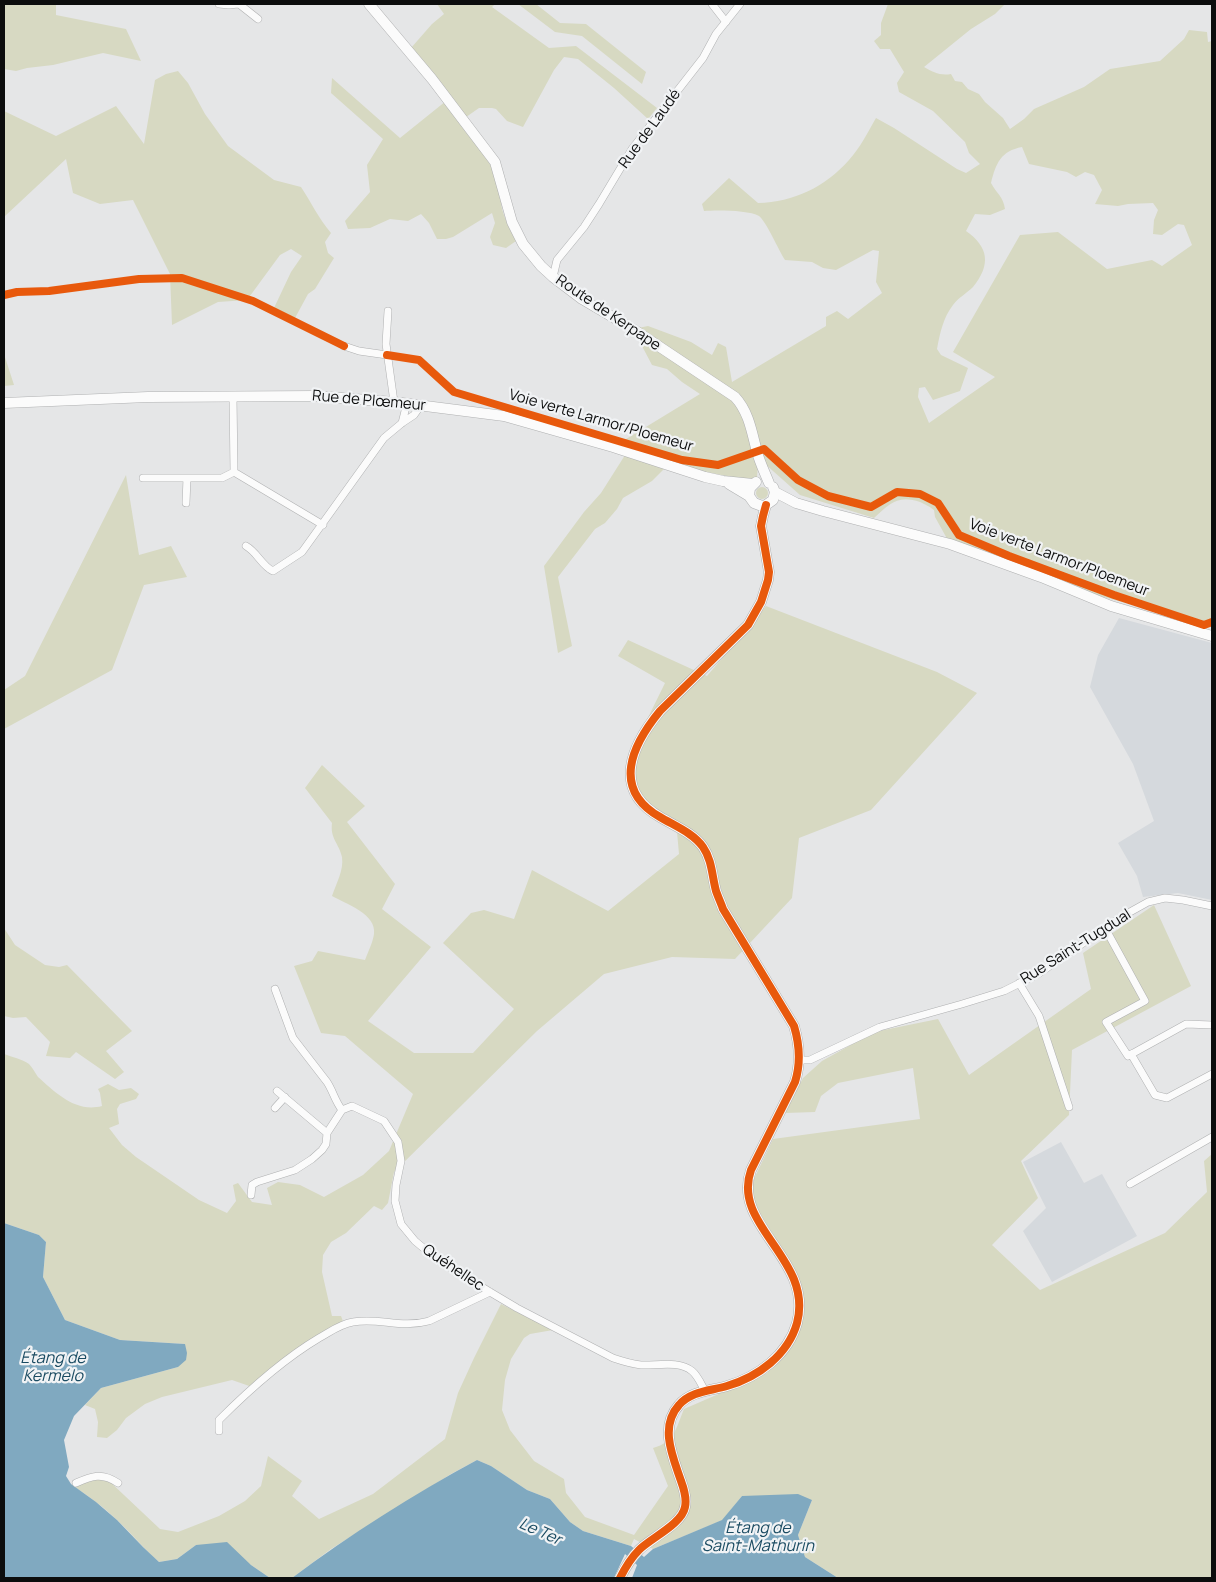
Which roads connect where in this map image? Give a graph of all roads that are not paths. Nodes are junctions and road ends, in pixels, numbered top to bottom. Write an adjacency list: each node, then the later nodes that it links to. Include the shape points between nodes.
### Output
1 (219, 4): 2 (street)
2 (239, 4): 6 (street)
3 (369, 4): 9 (main road, Route de Kerpape, via 495,162 512,222 523,244)
4 (712, 4): 7 (street)
5 (740, 4): 7 (street, Rue de Laudé)
6 (258, 19)
7 (726, 22): 8 (street, Rue de Laudé, via 703,58 632,149 584,227)
8 (557, 260): 9 (street); 10 (street, Rue de Laudé)
9 (541, 266): 10 (main road, Route de Kerpape)
10 (553, 277): 20 (main road, Route de Kerpape, via 735,397 748,418)
11 (388, 310): 13 (street)
12 (344, 346): 13 (street)
13 (387, 355): 15 (street)
14 (233, 396): 15 (main road, Rue de Plœmeur, via 315,396); 16 (main road, Rue de Plœmeur); 21 (street)
15 (394, 402): 17 (main road, Rue de Plœmeur)
16 (4, 403)
17 (407, 403): 18 (main road, Rue de Plœmeur); 19 (street)
18 (421, 405): 19 (street); 24 (main road, Rue de Plœmeur, via 504,416)
19 (402, 423): 31 (street, via 384,438)
20 (760, 460): 25 (main road, Route de Kerpape); 26 (main road, Route de Kerpape)
21 (234, 472): 23 (street, via 222,478); 31 (street)
22 (143, 478): 23 (street)
23 (187, 478): 28 (street)
24 (723, 481): 25 (main road, Rue de Plœmeur); 27 (main road, Rue de Plœmeur)
25 (755, 483): 26 (main road, via 765,481); 27 (main road, via 749,492)
26 (772, 487): 29 (main road); 30 (main road, via 774,496)
27 (752, 500): 30 (main road, via 762,506); 33 (main road, via 763,556)
28 (186, 503)
29 (796, 503): 30 (main road); 34 (main road, via 950,544 1111,606)
30 (768, 504): 33 (main road, via 761,526 769,572)
31 (322, 525): 32 (street, via 302,552 273,571)
32 (246, 546)
33 (763, 594): 41 (main road, via 748,625 648,725 632,758 632,779 636,794 646,808 689,834 703,847 723,909 794,1026)
34 (1212, 637)
35 (1212, 906): 36 (street, Rue Saint-Tugdual, via 1165,898 1148,902)
36 (1105, 928): 37 (street, Rue Saint-Tugdual, via 1038,974); 40 (street, via 1145,1001 1106,1022 1128,1056)
37 (1019, 983): 41 (street, Rue Saint-Tugdual, via 962,1004 880,1027 810,1060); 45 (street, via 1039,1016)
38 (275, 989): 47 (street, via 293,1038 328,1082)
39 (1212, 1025): 40 (street, via 1186,1024)
40 (1131, 1054): 42 (street, via 1155,1095 1167,1098)
41 (800, 1060): 53 (main road, via 795,1082 751,1170 748,1190 752,1209 796,1283 799,1300 794,1332 779,1355 761,1370 739,1382)
42 (1212, 1074)
43 (277, 1091): 44 (street)
44 (285, 1097): 46 (street); 48 (street)
45 (1069, 1107)
46 (275, 1108)
47 (342, 1110): 48 (street); 52 (street, Quéhellec, via 352,1106 384,1121 398,1142 401,1161 394,1201 401,1224 415,1242)
48 (328, 1133): 51 (street, via 326,1144 312,1159 295,1170 257,1182 252,1186)
49 (1212, 1136): 50 (street)
50 (1130, 1184)
51 (250, 1195)
52 (490, 1292): 53 (street, Quéhellec, via 613,1358 630,1364 688,1368); 54 (street, via 420,1324 363,1321 336,1328 283,1361 219,1420)
53 (705, 1391): 57 (main road, via 681,1403 672,1414 668,1430 672,1456 686,1498 682,1515 639,1550)
54 (219, 1431)
55 (76, 1483): 56 (street, via 92,1476 108,1476)
56 (118, 1483)
57 (620, 1578)

